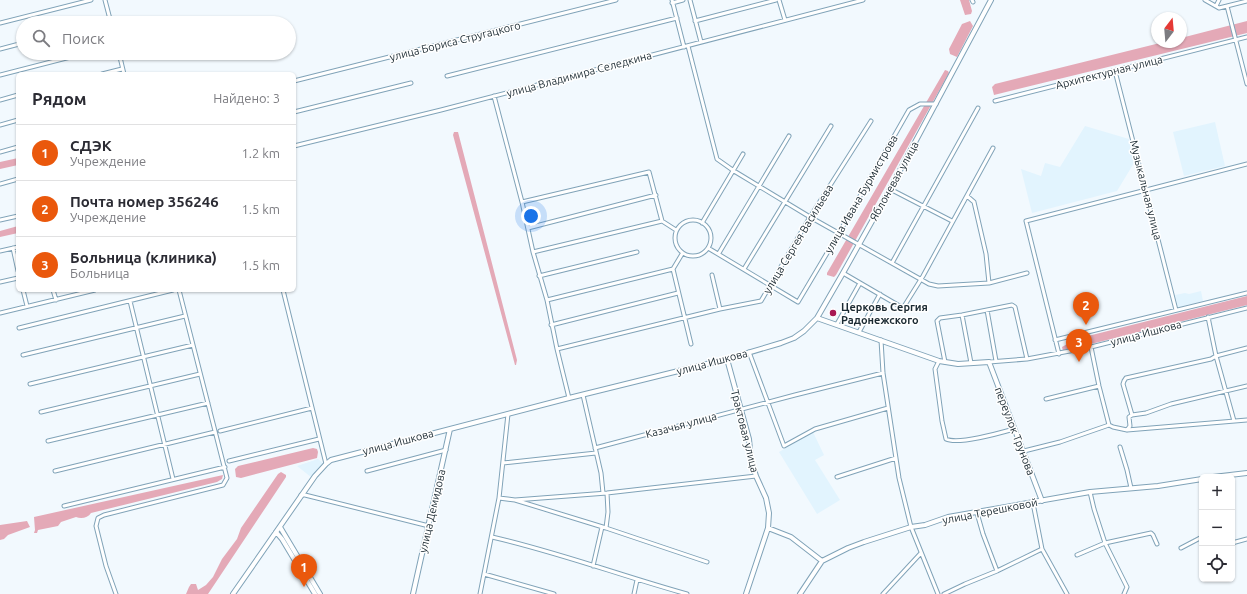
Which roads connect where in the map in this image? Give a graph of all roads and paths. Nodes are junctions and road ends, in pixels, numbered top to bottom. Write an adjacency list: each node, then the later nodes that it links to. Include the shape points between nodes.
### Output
1 (91, 0): 17 (street)
2 (105, 0): 18 (street)
3 (616, 0): 41 (street, улица Бориса Стругацкого)
4 (683, 0): 12 (street)
5 (690, 0): 22 (street)
6 (778, 0): 21 (street); 22 (street)
7 (863, 0): 21 (street, улица Владимира Селедкина)
8 (991, 0): 48 (street, Яблоневая улица)
9 (1205, 0): 15 (street)
10 (1219, 0): 15 (street)
11 (1237, 0): 14 (street)
12 (672, 1): 19 (street)
13 (1247, 1): 14 (street)
14 (1235, 4): 16 (street)
15 (1216, 6): 16 (street)
16 (1227, 6): 25 (street)
17 (28, 16)
18 (109, 16)
19 (677, 18): 29 (street); 40 (street)
20 (16, 19): 23 (street)
21 (785, 20): 26 (street, улица Владимира Селедкина)
22 (695, 21): 26 (street)
23 (0, 23)
24 (1247, 37): 25 (street, Архитектурная улица)
25 (1236, 40): 34 (street); 36 (street, Архитектурная улица)
26 (701, 42): 28 (street, улица Владимира Селедкина)
27 (16, 45): 30 (street)
28 (688, 46): 29 (street, улица Владимира Селедкина); 62 (street, via 717,158)
29 (684, 47): 45 (street, улица Владимира Селедкина)
30 (0, 49)
31 (59, 60): 39 (street)
32 (120, 60): 35 (street)
33 (1247, 62): 34 (street)
34 (1242, 63): 43 (street)
35 (122, 69): 37 (street); 38 (street)
36 (1116, 71): 47 (street, Архитектурная улица); 67 (street, Музыкальная улица)
37 (110, 72)
38 (123, 72)
39 (0, 75)
40 (447, 76)
41 (296, 80)
42 (411, 83): 50 (street)
43 (1247, 84)
44 (16, 96): 46 (street)
45 (494, 96): 56 (street, улица Владимира Селедкина); 70 (street)
46 (0, 100)
47 (995, 101)
48 (936, 104): 66 (street, Яблоневая улица); 81 (street, улица Ивана Бурмистрова, via 920,104 909,110)
49 (978, 108): 72 (street)
50 (296, 112)
51 (16, 121): 53 (street)
52 (871, 121): 74 (street, улица Сергея Васильева)
53 (0, 125)
54 (831, 126): 71 (street)
55 (789, 136): 65 (street)
56 (296, 146)
57 (16, 148): 59 (street)
58 (993, 148): 69 (street)
59 (0, 152)
60 (743, 154): 62 (street)
61 (1247, 164): 67 (street)
62 (734, 171): 65 (street); 78 (street)
63 (16, 180): 64 (street)
64 (0, 184)
65 (760, 187): 71 (street); 89 (street)
66 (890, 189): 72 (street); 82 (street, Яблоневая улица)
67 (1146, 191): 121 (street, Музыкальная улица); 134 (street, via 1026,221)
68 (656, 195): 70 (street, via 649,172); 76 (street); 79 (street)
69 (967, 196): 77 (street); 102 (street, via 974,202 986,254)
70 (522, 202): 79 (street)
71 (785, 202): 74 (street); 94 (street)
72 (923, 206): 77 (street); 92 (street)
73 (16, 216): 75 (street)
74 (810, 217): 81 (street); 104 (street, улица Сергея Васильева)
75 (0, 220)
76 (662, 221): 80 (street); 87 (street)
77 (952, 222): 100 (street)
78 (702, 223): 80 (street, via 687,222); 85 (street, via 710,230 711,242)
79 (528, 228): 87 (street)
80 (676, 230): 90 (street, via 674,238)
81 (839, 233): 82 (street); 104 (street, улица Ивана Бурмистрова, via 798,302)
82 (859, 244): 92 (street); 95 (street, Яблоневая улица)
83 (16, 247): 84 (street)
84 (13, 248): 86 (street); 91 (street)
85 (708, 248): 89 (street); 90 (street, via 696,256)
86 (0, 251)
87 (533, 252): 98 (street)
88 (637, 252): 98 (street)
89 (718, 253): 94 (street)
90 (682, 254): 93 (street)
91 (16, 262)
92 (892, 263): 100 (street)
93 (673, 269): 111 (street); 115 (street)
94 (744, 269): 104 (street)
95 (843, 273): 103 (street); 127 (street, Яблоневая улица)
96 (1027, 273): 102 (street)
97 (712, 275): 119 (street)
98 (539, 276): 115 (street)
99 (16, 278): 101 (street)
100 (920, 279): 102 (street, via 938,286); 113 (street, via 903,308)
101 (0, 282)
102 (989, 282)
103 (860, 283): 113 (street); 128 (street)
104 (770, 285): 119 (street, улица Сергея Васильева, via 761,301)
105 (24, 292): 117 (street)
106 (54, 292): 114 (street)
107 (87, 292): 114 (street)
108 (165, 292): 116 (street)
109 (179, 292): 124 (street)
110 (283, 292): 164 (street)
111 (678, 293): 126 (street); 129 (street)
112 (1247, 293): 121 (street, улица Ишкова)
113 (880, 294): 132 (street)
114 (56, 300): 117 (street)
115 (547, 300): 129 (street)
116 (130, 301): 130 (street); 131 (street)
117 (27, 306): 122 (street)
118 (1247, 308): 125 (street, улица Ишкова)
119 (720, 309): 126 (street, улица Сергея Васильева)
120 (987, 310): 123 (street); 146 (street, via 1012,305 1015,307); 148 (street)
121 (1176, 310): 134 (street, улица Ишкова)
122 (0, 313)
123 (962, 315): 149 (street, via 940,318 937,321); 151 (street)
124 (185, 316): 131 (street); 136 (street)
125 (1208, 317): 137 (street, улица Ишкова); 143 (street)
126 (685, 318): 135 (street); 139 (street, улица Сергея Васильева)
127 (816, 318): 128 (street, улица Ишкова); 140 (street, улица Ишкова, via 794,338)
128 (837, 324): 132 (street, улица Ишкова)
129 (551, 325): 139 (street)
130 (19, 328)
131 (136, 328): 142 (street); 144 (street)
132 (859, 332): 133 (street, улица Ишкова)
133 (881, 340): 147 (street, улица Ишкова); 152 (street)
134 (1055, 340): 141 (street)
135 (691, 344)
136 (193, 345): 144 (street); 153 (street)
137 (1091, 347): 141 (street, улица Ишкова); 156 (street)
138 (1247, 348): 143 (street)
139 (557, 349): 160 (street)
140 (749, 352): 145 (street, улица Ишкова); 162 (street)
141 (1058, 354): 146 (street, улица Ишкова)
142 (23, 355)
143 (1216, 356): 158 (street); 170 (street, via 1126,378 1123,384)
144 (143, 357): 154 (street); 155 (street)
145 (727, 359): 159 (street, улица Ишкова); 166 (street, Трактовая улица)
146 (1027, 359): 148 (street, улица Ишкова)
147 (940, 361): 149 (street, улица Ишкова); 175 (street, via 935,369 946,439 963,440)
148 (996, 361): 150 (street, улица Ишкова)
149 (945, 362): 151 (street, улица Ишкова)
150 (989, 362): 151 (street, улица Ишкова); 175 (street, переулок Трунова)
151 (971, 363)
152 (883, 373): 162 (street, Казачья улица); 165 (street)
153 (200, 374): 155 (street); 163 (street)
154 (30, 384)
155 (150, 386): 167 (street); 169 (street)
156 (1099, 386): 161 (street); 173 (street)
157 (1247, 386): 158 (street)
158 (1226, 391): 170 (street); 172 (street)
159 (583, 395): 160 (street, улица Ишкова); 183 (street)
160 (569, 398): 168 (street, улица Ишкова)
161 (1046, 399)
162 (768, 402): 165 (street, via 784,446 815,429); 166 (street, Казачья улица)
163 (208, 403): 169 (street); 178 (street)
164 (312, 408): 177 (street); 179 (street)
165 (888, 408): 187 (street)
166 (740, 410): 183 (street, Казачья улица); 196 (street, Трактовая улица)
167 (41, 412)
168 (508, 414): 174 (street, улица Ишкова); 189 (street)
169 (158, 415): 180 (street); 181 (street)
170 (1132, 415): 176 (street, via 1129,417 1130,426)
171 (1247, 420): 172 (street)
172 (1234, 421): 176 (street)
173 (1109, 425): 176 (street); 185 (street)
174 (450, 429): 184 (street, улица Демидова); 190 (street, улица Ишкова, via 344,456)
175 (1014, 429): 185 (street, переулок Трунова)
176 (1127, 430)
177 (220, 431)
178 (215, 432): 181 (street); 191 (street)
179 (319, 439): 188 (street); 190 (street)
180 (48, 441)
181 (164, 444): 192 (street); 198 (street)
182 (1120, 447): 200 (street)
183 (595, 448): 186 (street)
184 (446, 450): 193 (street); 211 (street, улица Демидова)
185 (1024, 451): 207 (street, переулок Трунова)
186 (596, 453): 189 (street); 202 (street)
187 (896, 458): 197 (street); 213 (street)
188 (229, 461)
189 (503, 463): 205 (street)
190 (326, 464): 204 (street, улица Ишкова)
191 (225, 467): 198 (street); 233 (street, via 226,478 223,484 98,518 96,526)
192 (55, 471)
193 (368, 471)
194 (1247, 473): 195 (street)
195 (1235, 474)
196 (756, 476): 203 (street); 215 (street, Трактовая улица, via 766,498)
197 (837, 477)
198 (173, 479): 209 (street)
199 (1199, 479): 200 (street, улица Терешковой)
200 (1131, 488): 201 (street, улица Терешковой)
201 (1090, 492): 207 (street, улица Терешковой); 221 (street)
202 (603, 493): 203 (street); 206 (street)
203 (607, 493): 214 (street, via 608,512)
204 (301, 495): 211 (street); 212 (street, улица Ишкова)
205 (499, 498): 206 (street); 217 (street)
206 (514, 500): 214 (street)
207 (1042, 501): 208 (street, улица Терешковой)
208 (1033, 503): 210 (street, улица Терешковой); 224 (street)
209 (64, 506)
210 (976, 513): 213 (street, улица Терешковой); 230 (street)
211 (429, 526): 237 (street, улица Демидова)
212 (280, 527): 216 (street, улица Ишкова); 236 (street)
213 (911, 527): 225 (street); 227 (street, улица Терешковой, via 848,548)
214 (604, 528): 228 (street); 229 (street)
215 (768, 528): 227 (street, via 796,540); 242 (street, Трактовая улица)
216 (276, 532): 234 (street, улица Ишкова); 235 (street)
217 (492, 537): 229 (street); 231 (street)
218 (1247, 538): 220 (street)
219 (1199, 539): 223 (street)
220 (1235, 542)
221 (1105, 543): 222 (street, via 1151,533); 226 (street); 248 (street, via 1128,587)
222 (1157, 544)
223 (1181, 548)
224 (1042, 549): 230 (street); 247 (street)
225 (921, 553): 244 (street); 245 (street)
226 (1077, 555)
227 (822, 561): 243 (street, улица Терешковой)
228 (707, 562)
229 (593, 566): 232 (street)
230 (997, 571): 246 (street)
231 (484, 574): 238 (street); 239 (street)
232 (637, 580): 240 (street); 241 (street)
233 (116, 594)
234 (233, 594)
235 (316, 594)
236 (320, 594)
237 (413, 594)
238 (480, 594)
239 (554, 594)
240 (634, 594)
241 (687, 594)
242 (746, 594)
243 (800, 594)
244 (883, 594)
245 (938, 594)
246 (944, 594)
247 (1067, 594)
248 (1124, 594)

